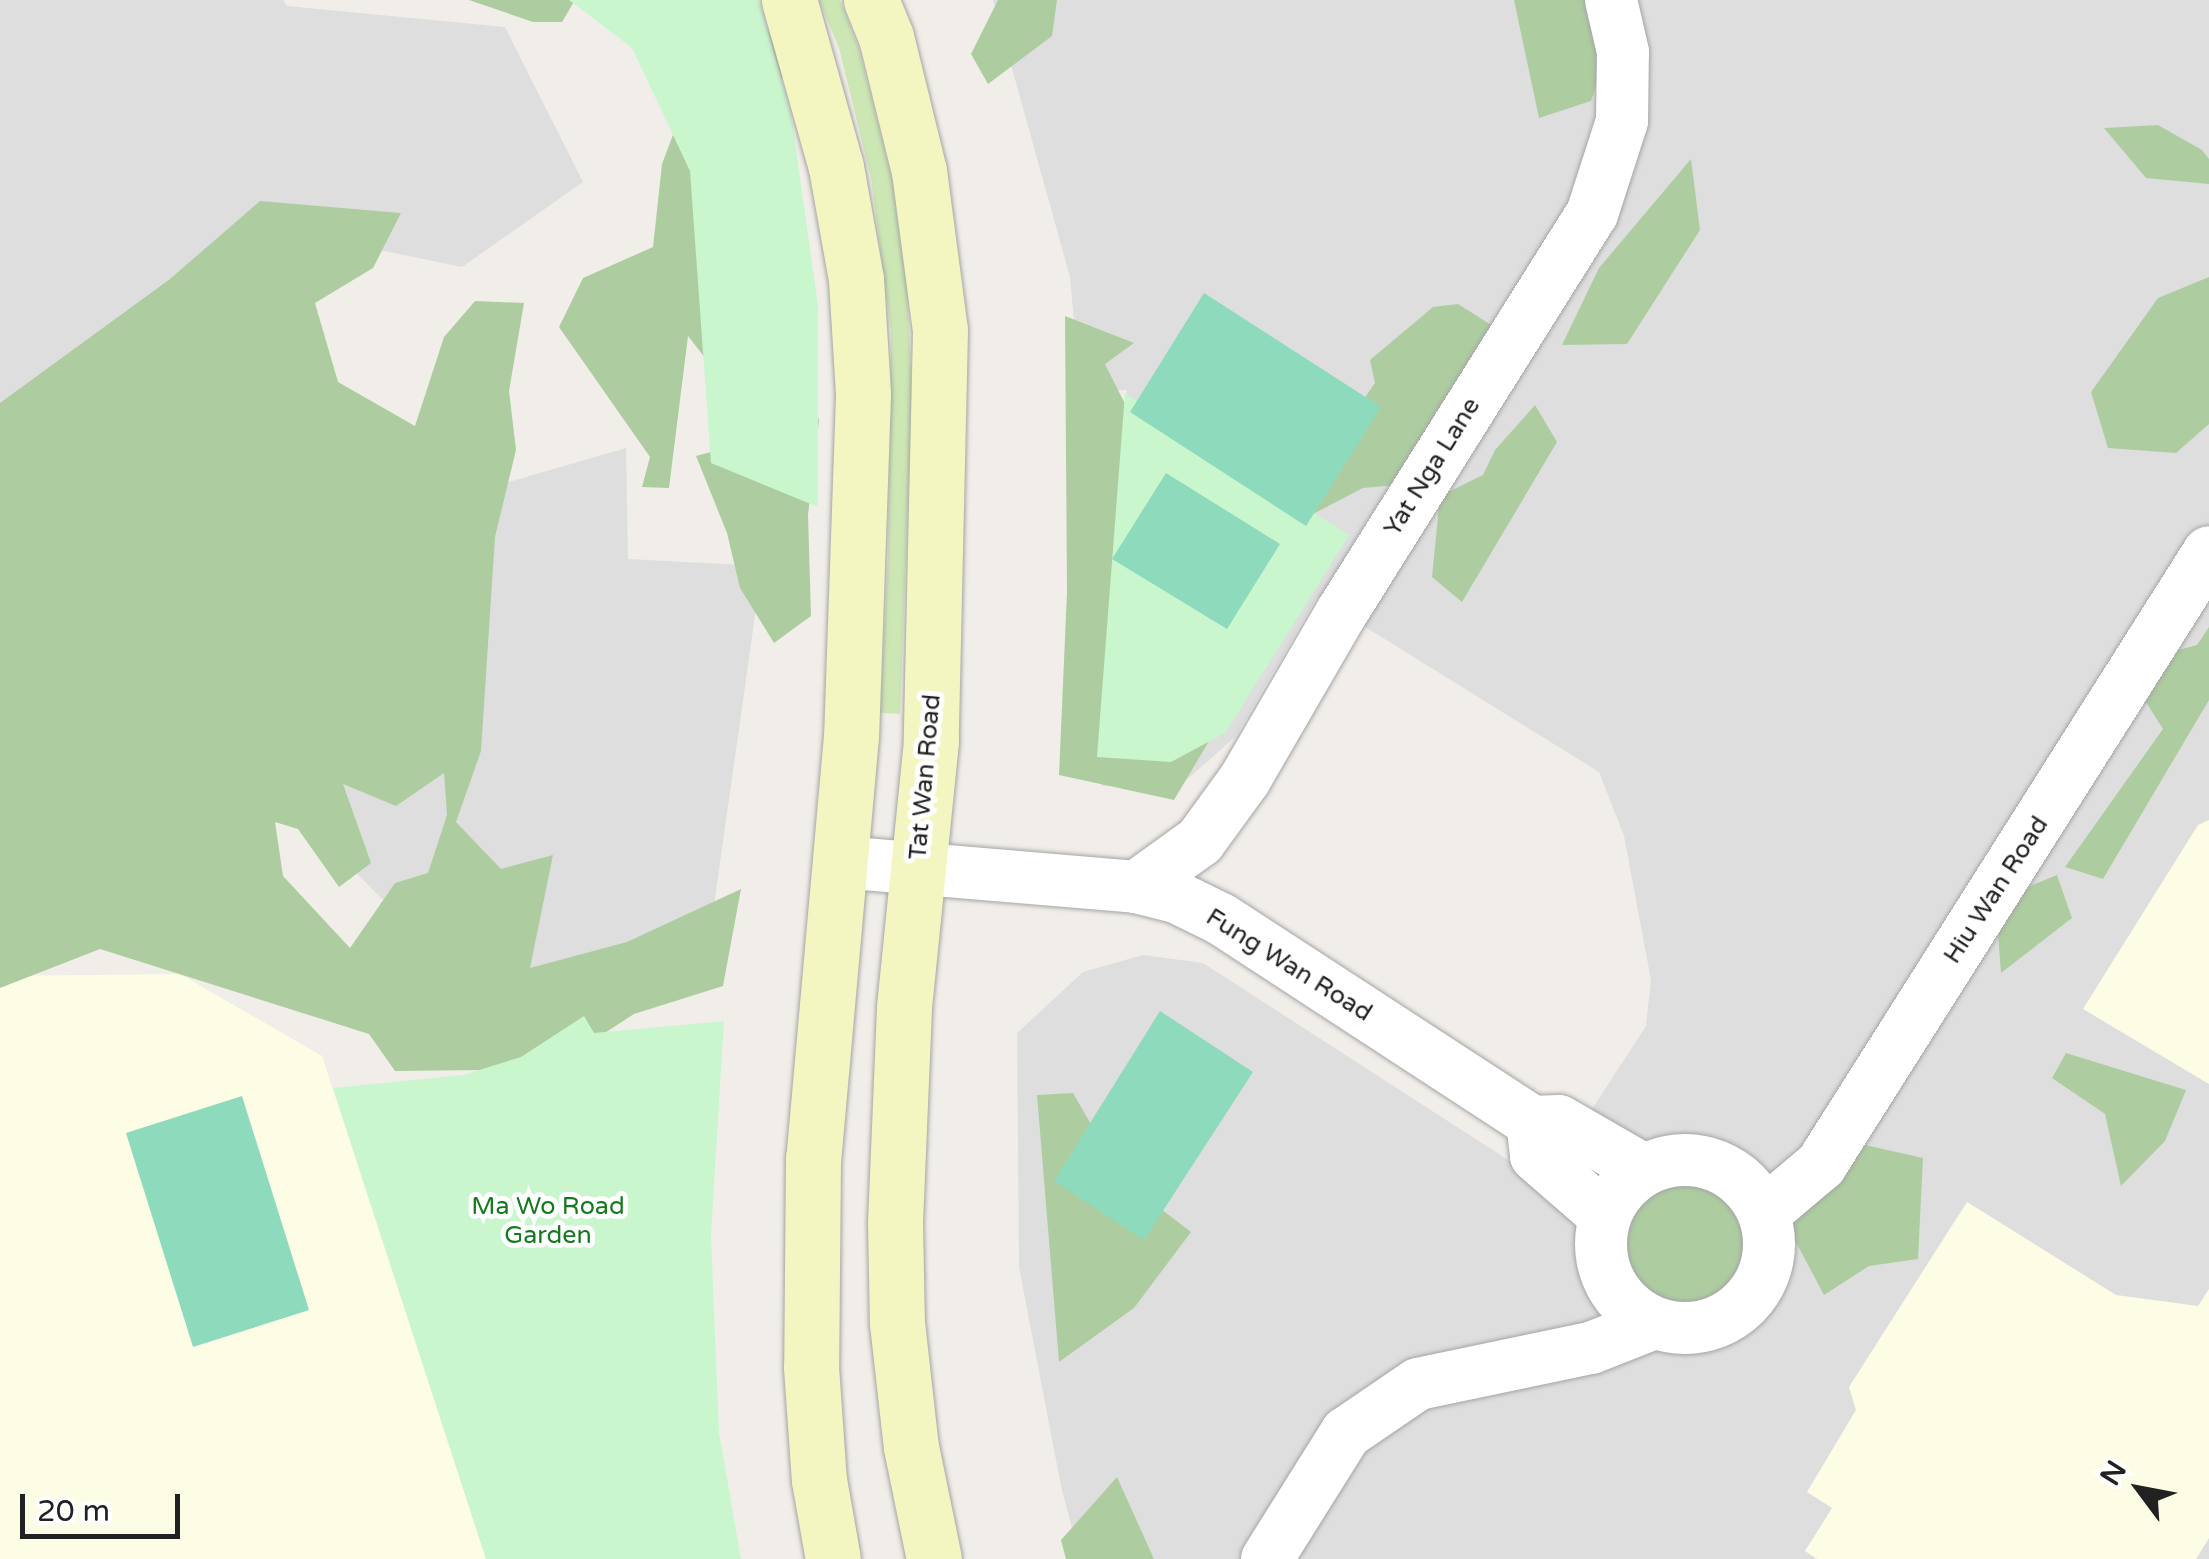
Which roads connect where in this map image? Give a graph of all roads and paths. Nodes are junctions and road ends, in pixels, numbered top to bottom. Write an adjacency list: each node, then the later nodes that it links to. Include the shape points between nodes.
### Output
1 (789, 0): 5 (main road, via 836,168 860,337 857,596)
2 (872, 0): 6 (main road, Tat Wan Road, via 919,171 940,330 931,741)
3 (1611, 0): 7 (street, Yat Nga Lane, via 1622,52 1622,122 1592,214 1244,779 1200,841)
4 (2209, 552): 10 (street, Hiu Wan Road, via 1820,1165)
5 (840, 862): 6 (street, Fung Wan Road); 13 (main road, via 812,1192 811,1366)
6 (917, 868): 7 (street, Fung Wan Road); 14 (main road, Tat Wan Road, via 896,1142 897,1323 911,1447)
7 (1136, 887): 8 (street, Fung Wan Road, via 1221,919)
8 (1532, 1122): 9 (street, Fung Wan Road, via 1559,1121); 11 (street, via 1536,1156)
9 (1644, 1170): 10 (street, via 1661,1162 1706,1161 1730,1172); 11 (street)
10 (1764, 1213): 12 (street, via 1770,1240 1766,1268 1734,1313 1709,1325)
11 (1605, 1216): 12 (street, via 1604,1267 1614,1291)
12 (1654, 1322): 15 (street, via 1591,1348 1418,1384 1346,1433)
13 (832, 1559)
14 (934, 1559)
15 (1267, 1559)

